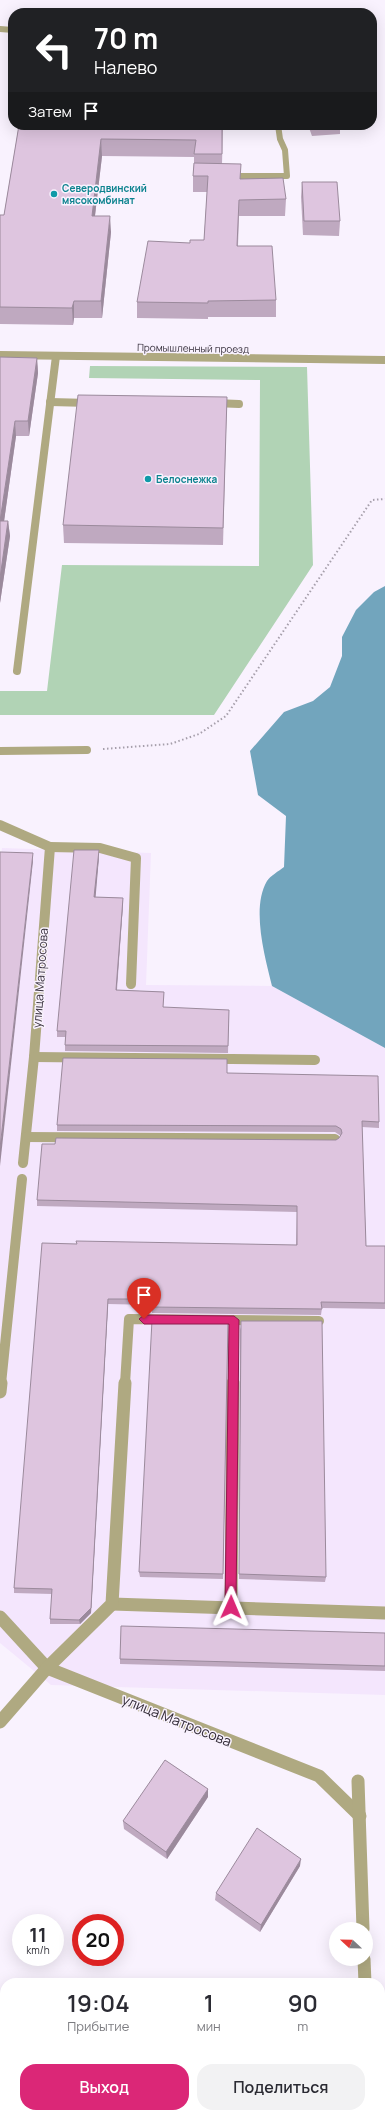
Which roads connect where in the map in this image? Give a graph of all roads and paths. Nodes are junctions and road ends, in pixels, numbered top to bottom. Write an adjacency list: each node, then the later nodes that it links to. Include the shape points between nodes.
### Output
1 (279, 130): 2 (street, via 285,150 287,176)
2 (224, 176)
3 (0, 355): 4 (street, Промышленный проезд)
4 (56, 356): 5 (street, Промышленный проезд); 6 (street)
5 (385, 360)
6 (50, 402): 7 (street); 11 (street)
7 (97, 403)
8 (207, 403): 9 (street)
9 (239, 404)
10 (385, 500): 13 (path, via 372,500 226,716 199,734 170,744)
11 (17, 671)
12 (0, 750): 13 (street)
13 (86, 750)
14 (0, 825): 15 (street)
15 (50, 847): 16 (street, via 100,848 136,858); 17 (street, улица Матросова)
16 (131, 984)
17 (34, 1057): 18 (street); 19 (street, улица Матросова)
18 (315, 1060)
19 (26, 1137): 20 (street); 21 (street, улица Матросова)
20 (335, 1139)
21 (24, 1163)
22 (22, 1179): 25 (street)
23 (234, 1320): 24 (street); 26 (street, via 129,1319); 27 (street)
24 (319, 1321)
25 (0, 1392)
26 (112, 1604): 27 (street); 30 (street)
27 (231, 1607): 28 (street)
28 (385, 1613)
29 (0, 1617): 30 (street, улица Матросова)
30 (47, 1668): 31 (street); 33 (street, улица Матросова, via 319,1776)
31 (0, 1722)
32 (358, 1781): 33 (street)
33 (360, 1816): 34 (street)
34 (363, 1922)
35 (364, 1966): 36 (street)
36 (365, 1978)

